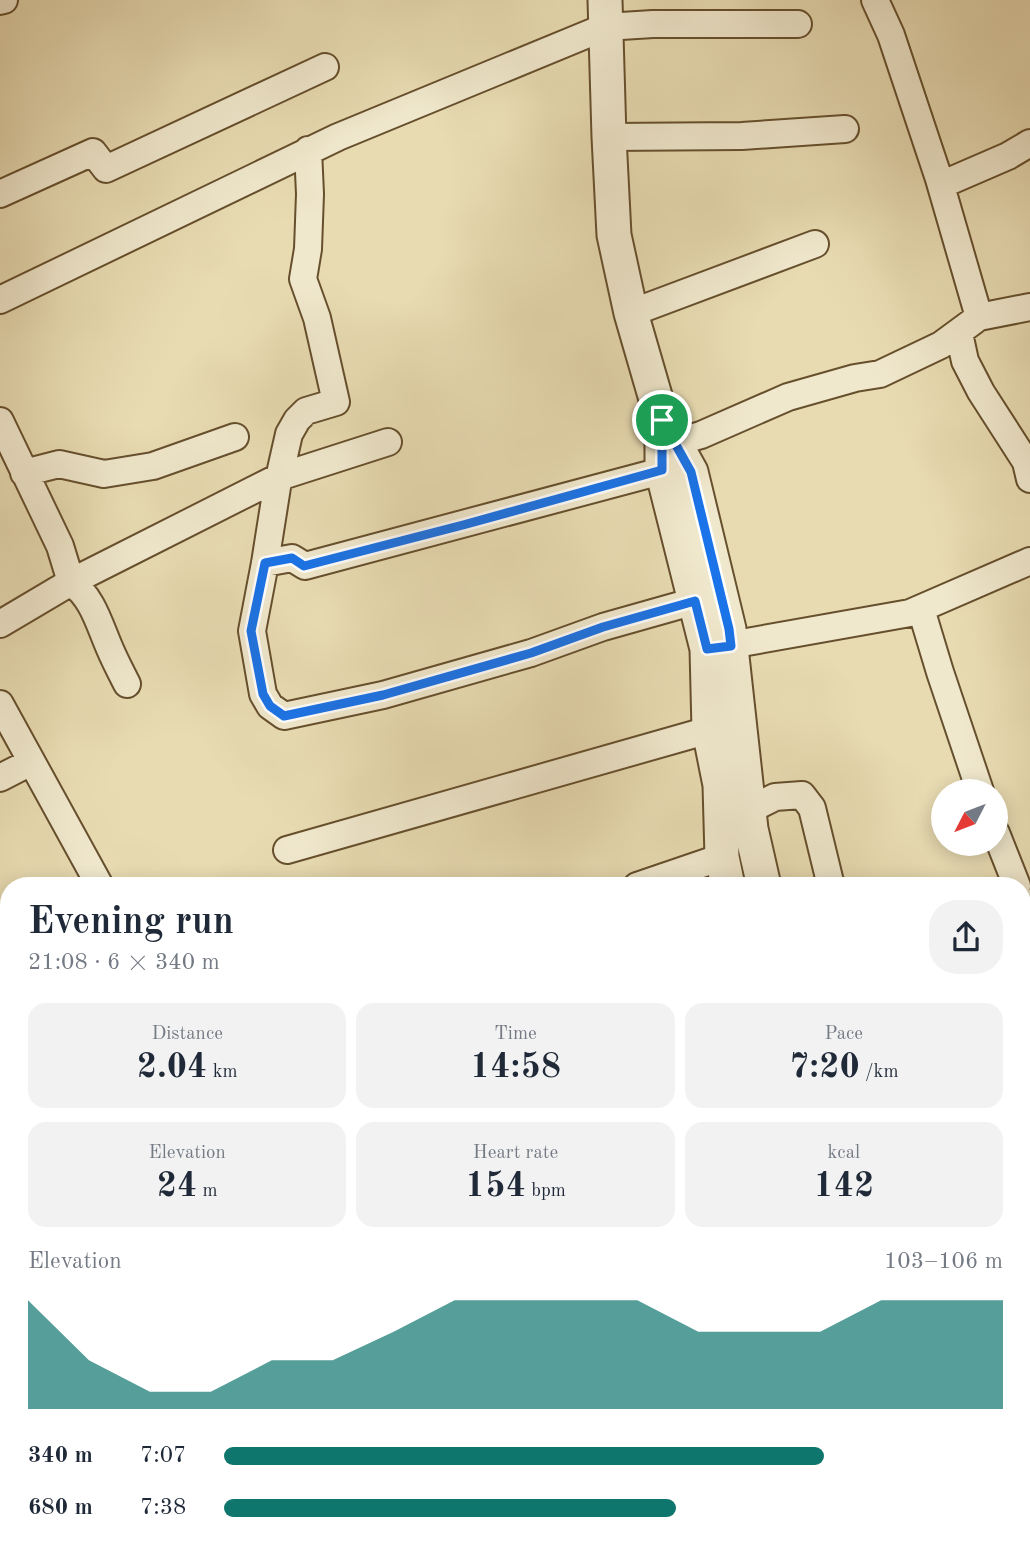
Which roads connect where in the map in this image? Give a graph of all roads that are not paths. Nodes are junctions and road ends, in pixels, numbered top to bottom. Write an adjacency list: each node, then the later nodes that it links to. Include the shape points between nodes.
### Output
1 (875, 0): 9 (street)
2 (605, 14): 3 (street, via 653,24); 6 (street); 8 (street)
3 (798, 24)
4 (325, 67): 10 (street, via 106,169 93,152)
5 (845, 129): 6 (street, via 742,136)
6 (609, 137): 14 (street, via 614,234)
7 (1030, 143): 9 (street)
8 (308, 150): 12 (street); 21 (street, via 308,249 303,279 336,402 306,411 297,419)
9 (941, 185): 15 (street)
10 (0, 194)
11 (815, 244): 14 (street)
12 (0, 300)
13 (1030, 307): 15 (street)
14 (631, 313): 19 (street)
15 (969, 325): 19 (street, via 942,345 880,374 788,397); 22 (street, via 965,361 1026,462)
16 (0, 421): 20 (street)
17 (236, 437): 20 (street, via 153,466 104,474 59,464)
18 (388, 442): 21 (street)
19 (669, 449): 24 (street, via 463,525 304,566 292,558); 26 (street); 29 (street, via 691,472 729,629)
20 (24, 473): 25 (street, via 60,545)
21 (279, 477): 24 (street); 25 (street)
22 (1030, 479)
23 (1030, 561): 27 (street)
24 (265, 563): 26 (street, via 251,631 263,694 284,716 383,695)
25 (71, 582): 28 (street); 30 (street, via 95,611)
26 (695, 601): 29 (street)
27 (920, 609): 29 (street); 35 (street)
28 (0, 624)
29 (719, 647): 32 (street); 36 (street)
30 (127, 684)
31 (0, 704): 33 (street)
32 (709, 730): 37 (street); 39 (street, via 720,785)
33 (31, 762): 34 (street); 40 (street)
34 (0, 778)
35 (976, 779)
36 (749, 810): 42 (street); 43 (street, via 775,797 802,795 812,808)
37 (287, 850)
38 (1005, 856): 44 (street)
39 (725, 871): 41 (street)
40 (95, 877)
41 (690, 877)
42 (762, 877)
43 (829, 877)
44 (1013, 877)

